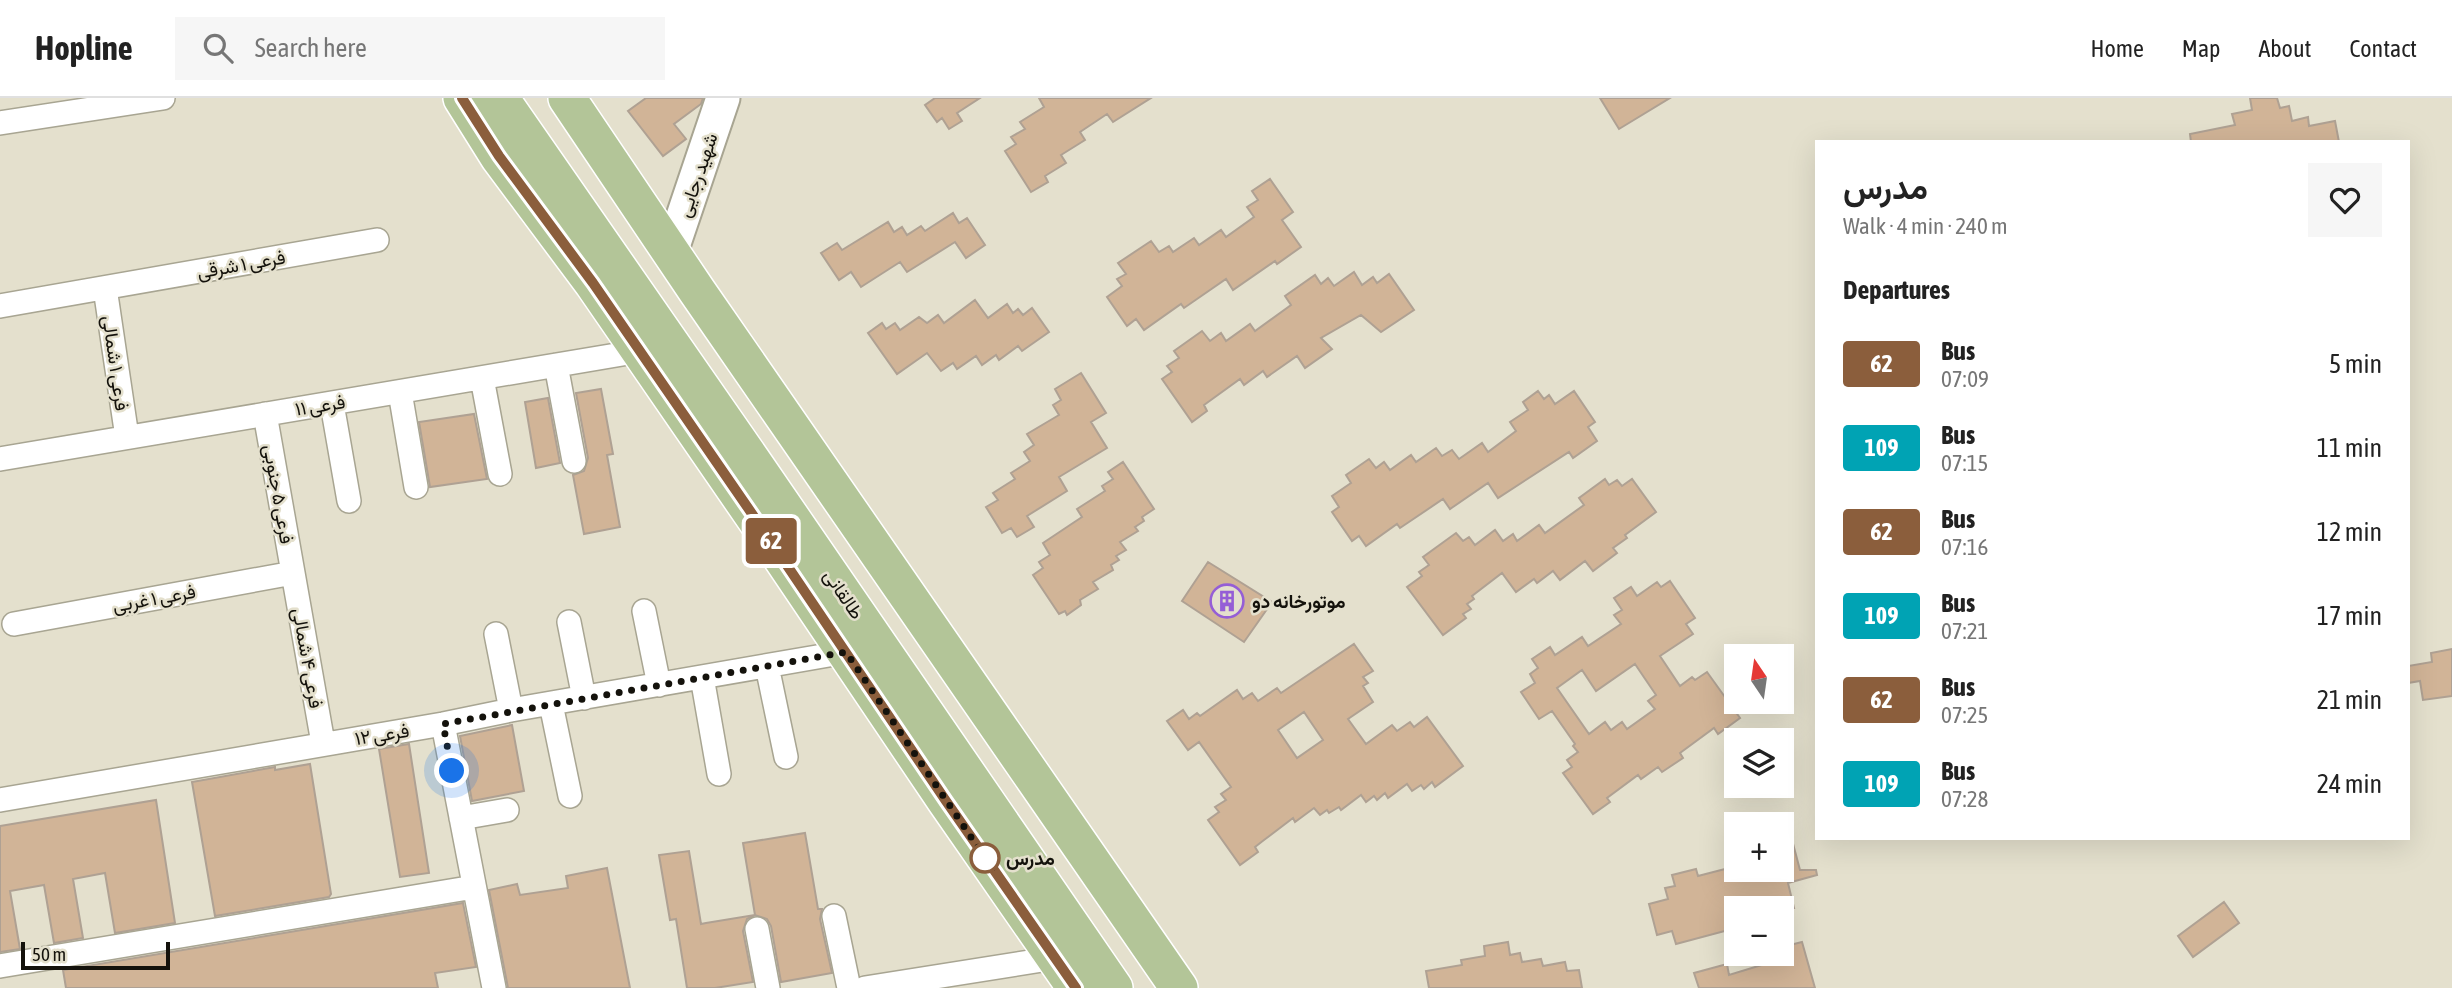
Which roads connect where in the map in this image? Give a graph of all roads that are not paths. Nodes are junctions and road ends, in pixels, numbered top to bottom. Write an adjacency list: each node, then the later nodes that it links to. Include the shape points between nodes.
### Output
1 (163, 98): 6 (street)
2 (462, 98): 11 (main road)
3 (500, 98): 53 (main road, طالقانی)
4 (567, 98): 8 (main road)
5 (723, 98): 8 (street, شهید رجایی)
6 (0, 124)
7 (377, 240): 9 (street, فرعی ۱ شرقی)
8 (671, 252): 54 (main road)
9 (105, 288): 10 (street); 17 (street, فرعی ۱ شمالی)
10 (0, 306)
11 (640, 351): 12 (street, فرعی ۱۱); 28 (main road)
12 (556, 365): 13 (street, فرعی ۱۱); 19 (street)
13 (482, 377): 14 (street, فرعی ۱۱); 20 (street)
14 (400, 392): 15 (street, فرعی ۱۱); 21 (street)
15 (332, 404): 16 (street, فرعی ۱۱); 22 (street)
16 (265, 414): 17 (street, فرعی ۱۱); 23 (street, فرعی ۵ جنوبی)
17 (127, 438): 18 (street, فرعی ۱۱)
18 (0, 459)
19 (574, 461)
20 (500, 474)
21 (416, 487)
22 (349, 501)
23 (293, 573): 26 (street, فرعی ۱ غربی); 36 (street, فرعی ۴ شمالی)
24 (643, 611): 31 (street)
25 (569, 622): 32 (street)
26 (15, 624)
27 (496, 634): 34 (street)
28 (846, 652): 29 (street, فرعی ۱۲); 46 (main road)
29 (767, 666): 30 (street, فرعی ۱۲); 37 (street)
30 (702, 677): 31 (street, فرعی ۱۲); 38 (street)
31 (659, 685): 32 (street, فرعی ۱۲)
32 (584, 698): 33 (street, فرعی ۱۲)
33 (551, 704): 34 (street, فرعی ۱۲); 39 (street)
34 (511, 710): 35 (street, فرعی ۱۲)
35 (443, 724): 36 (street, فرعی ۱۲); 42 (street)
36 (323, 743): 40 (street, فرعی ۱۲)
37 (786, 757)
38 (719, 774)
39 (570, 796)
40 (0, 800)
41 (507, 810): 42 (street)
42 (461, 818): 43 (street)
43 (474, 887): 47 (street); 48 (street)
44 (835, 916): 50 (street)
45 (757, 929): 49 (street)
46 (1055, 958): 51 (street); 52 (main road)
47 (0, 966)
48 (494, 988)
49 (768, 988)
50 (849, 988)
51 (865, 988)
52 (1076, 988)
53 (1114, 988)
54 (1179, 988)

